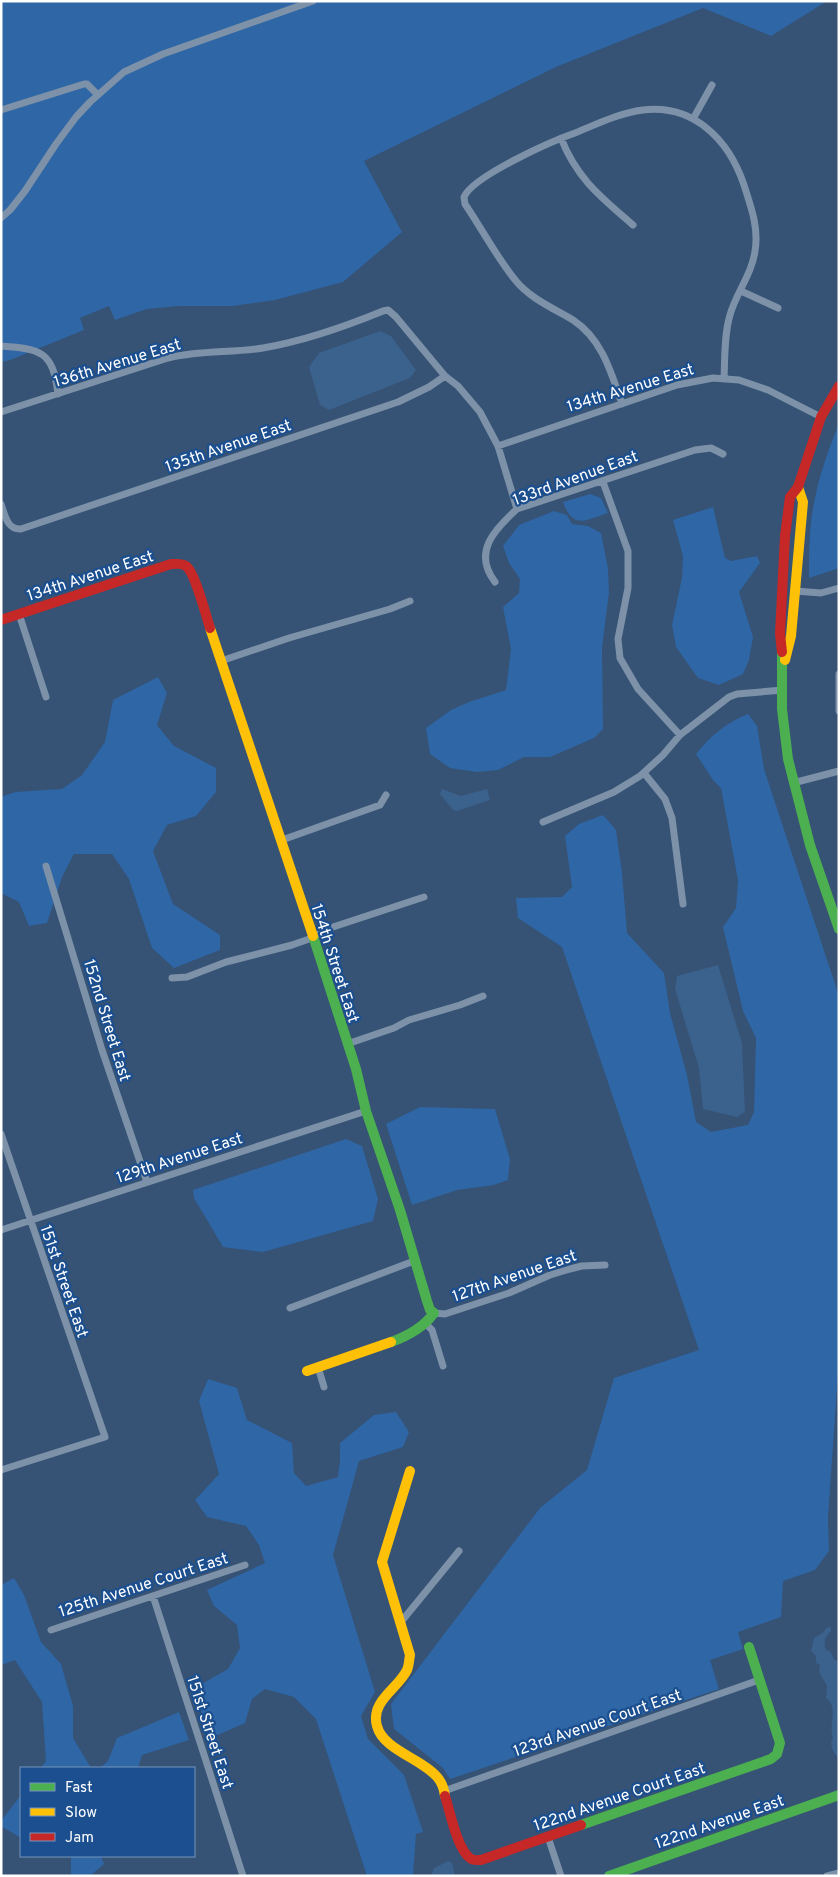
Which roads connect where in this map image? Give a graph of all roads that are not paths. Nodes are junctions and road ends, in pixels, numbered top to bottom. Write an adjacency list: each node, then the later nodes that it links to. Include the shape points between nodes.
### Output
1 (313, 1): 3 (street, via 134,66)
2 (712, 85): 5 (street)
3 (98, 94): 4 (street, via 84,84); 7 (street, via 76,117 25,191)
4 (1, 110)
5 (693, 119): 6 (street, via 670,112 643,110 620,115); 9 (street, via 707,127 730,152 741,175 755,223 755,252)
6 (561, 138): 8 (street, via 569,158 586,182); 16 (street, via 501,168 470,189 464,197 465,204 516,282 535,298 573,320 597,344)
7 (1, 218)
8 (633, 226)
9 (741, 291): 10 (street); 13 (street, via 730,314)
10 (778, 308)
11 (1, 346): 15 (street, via 30,348 45,356 56,376)
12 (445, 376): 15 (street, 136th Avenue East, via 388,310 321,334 280,344 168,358); 19 (street, via 474,404); 23 (street, 135th Avenue East, via 430,388 398,402 30,526 14,529 7,521)
13 (724, 379): 16 (street, 134th Avenue East, via 694,381); 18 (street, 134th Avenue East, via 739,380 768,390)
14 (839, 386): 18 (street)
15 (58, 394): 17 (street, 136th Avenue East)
16 (622, 404): 19 (street, 134th Avenue East)
17 (1, 412)
18 (821, 417): 22 (street)
19 (498, 446): 24 (street)
20 (723, 454): 21 (street, 133rd Avenue East, via 711,448 695,450)
21 (603, 482): 24 (street, 133rd Avenue East); 38 (street, via 628,551 628,588 618,639 620,658 638,689)
22 (798, 487): 28 (street, via 803,502); 33 (street, via 790,497 785,536 780,634)
23 (1, 504)
24 (517, 509): 26 (street, 133rd Avenue East, via 489,540 486,564)
25 (188, 565): 30 (street, 134th Avenue East, via 178,563 159,568); 32 (street, 154th Street East)
26 (495, 582)
27 (839, 588): 28 (street, via 821,593)
28 (794, 591): 33 (street, via 791,636)
29 (410, 601): 32 (street)
30 (19, 614): 31 (street, 134th Avenue East); 36 (street)
31 (1, 620)
32 (221, 661): 44 (street, 154th Street East)
33 (783, 668): 35 (street)
34 (839, 674): 37 (street)
35 (783, 690): 38 (street, via 729,697); 41 (street, via 784,725)
36 (46, 697)
37 (839, 711)
38 (680, 735): 40 (street)
39 (839, 771): 41 (street)
40 (644, 773): 43 (street, via 614,792); 47 (street, via 665,799 672,818)
41 (793, 783): 48 (street)
42 (386, 795): 44 (street, via 380,805)
43 (543, 822)
44 (282, 840): 49 (street, 154th Street East)
45 (46, 866): 55 (street, 152nd Street East, via 102,1050)
46 (424, 897): 49 (street, via 330,928)
47 (683, 904)
48 (839, 929)
49 (312, 938): 50 (street, via 226,962 187,977); 52 (street, 154th Street East)
50 (172, 978)
51 (483, 996): 52 (street)
52 (347, 1044): 53 (street, 154th Street East)
53 (366, 1111): 55 (street, 129th Avenue East); 58 (street, 154th Street East)
54 (1, 1134): 56 (street, 151st Street East)
55 (147, 1182): 56 (street, 129th Avenue East)
56 (30, 1221): 57 (street, 129th Avenue East); 67 (street, 151st Street East, via 105,1437)
57 (1, 1230)
58 (414, 1260): 60 (street); 61 (street, 154th Street East, via 426,1301)
59 (605, 1265): 61 (street, 127th Avenue East, via 570,1269 445,1314)
60 (290, 1308)
61 (434, 1313): 62 (street)
62 (426, 1324): 63 (street, via 432,1330); 64 (street, via 401,1338)
63 (443, 1366)
64 (318, 1367): 65 (street); 66 (street)
65 (307, 1371)
66 (324, 1387)
67 (1, 1470)
68 (410, 1471): 72 (street, via 382,1562)
69 (459, 1551): 72 (street)
70 (245, 1565): 71 (street, 125th Avenue Court East)
71 (153, 1596): 73 (street, 125th Avenue Court East); 80 (street, 151st Street East)
72 (401, 1622): 76 (street, via 410,1664 380,1704 376,1727 386,1741 438,1777)
73 (51, 1630)
74 (749, 1647): 75 (street)
75 (759, 1680): 76 (street, 123rd Avenue Court East); 78 (street, 122nd Avenue Court East, via 780,1743 777,1754 764,1762)
76 (444, 1791): 78 (street, 122nd Avenue Court East, via 462,1850 469,1858 481,1860)
77 (839, 1795): 82 (street, 122nd Avenue East)
78 (548, 1837): 81 (street)
79 (839, 1873): 83 (street)
80 (243, 1876)
81 (561, 1876)
82 (609, 1876)
83 (827, 1876)

